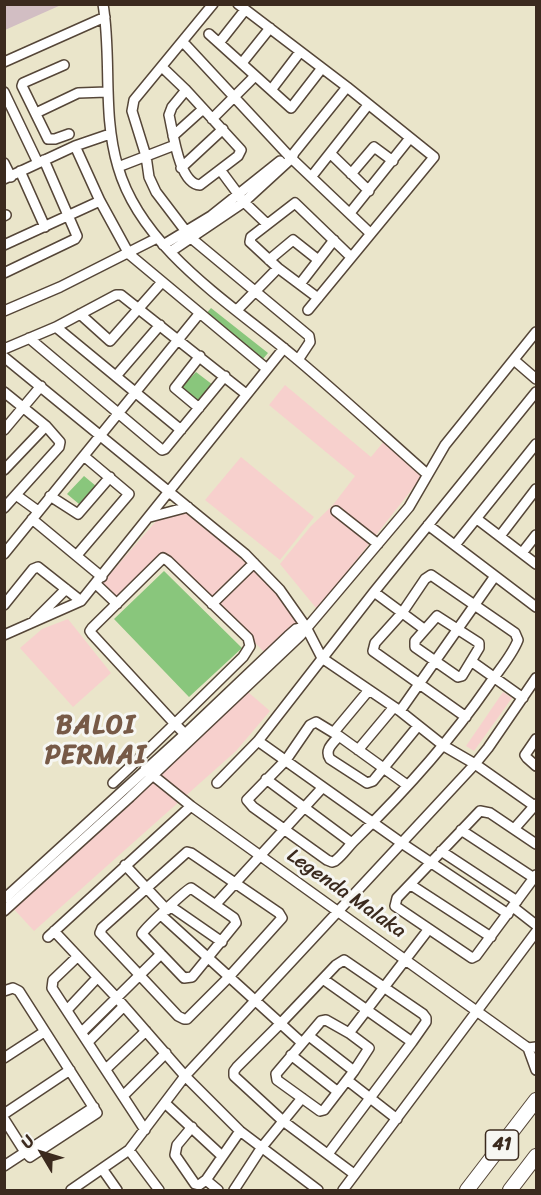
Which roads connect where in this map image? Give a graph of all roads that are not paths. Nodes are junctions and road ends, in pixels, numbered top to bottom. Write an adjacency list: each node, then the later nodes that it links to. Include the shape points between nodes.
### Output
1 (103, 4): 4 (street)
2 (213, 4): 7 (street)
3 (242, 7): 5 (street); 8 (street)
4 (105, 17): 10 (street); 20 (street)
5 (270, 28): 9 (street); 11 (street)
6 (209, 34): 8 (street)
7 (183, 42): 13 (street); 21 (street)
8 (219, 43): 11 (street)
9 (300, 52): 14 (street); 18 (street)
10 (4, 62)
11 (242, 63): 15 (street)
12 (64, 65): 24 (street, via 22,84)
13 (162, 67): 17 (street); 34 (street, via 132,106)
14 (322, 68): 16 (street); 18 (street, via 291,108)
15 (255, 76): 18 (street); 21 (street)
16 (347, 87): 22 (street); 33 (street)
17 (186, 90): 23 (street); 30 (street, via 169,113)
18 (271, 90)
19 (4, 92): 36 (street)
20 (107, 92): 24 (street, via 78,93); 28 (street)
21 (235, 97): 25 (street); 33 (street)
22 (369, 105): 29 (street); 32 (street)
23 (203, 109): 25 (street); 30 (street)
24 (36, 113): 27 (street, via 48,139)
25 (212, 119): 26 (street)
26 (223, 129): 39 (street); 41 (street, via 241,150)
27 (69, 134)
28 (110, 134): 31 (street); 38 (street)
29 (410, 138): 35 (street); 52 (street, via 433,158)
30 (174, 140): 34 (street); 39 (street)
31 (75, 146): 36 (street); 47 (street)
32 (331, 154): 42 (street); 43 (street)
33 (291, 155): 43 (street); 46 (street)
34 (146, 156): 38 (street); 53 (street, via 152,185)
35 (393, 161): 42 (street, via 374,147); 45 (street)
36 (41, 162): 40 (street); 49 (street)
37 (4, 163): 44 (street)
38 (118, 167): 56 (street, via 125,188)
39 (181, 168): 41 (street, via 196,186)
40 (21, 171): 44 (street); 51 (street)
41 (221, 171): 46 (street)
42 (351, 174): 45 (street)
43 (312, 176): 48 (street)
44 (8, 178)
45 (369, 191): 48 (street)
46 (242, 198): 50 (street); 53 (street)
47 (100, 201): 49 (street); 57 (street)
48 (350, 213): 52 (street)
49 (69, 215): 51 (street); 62 (street, via 77,234 75,239)
50 (267, 224): 54 (street, via 295,203); 59 (street, via 250,239)
51 (45, 227): 55 (street)
52 (370, 233): 58 (street)
53 (188, 235): 56 (street); 65 (street)
54 (334, 240): 58 (street); 60 (street)
55 (4, 245)
56 (163, 245): 57 (street); 68 (street)
57 (129, 254): 63 (street); 70 (street)
58 (351, 257): 66 (street)
59 (269, 260): 60 (street, via 293,240); 61 (street)
60 (317, 260): 64 (street)
61 (278, 268): 64 (street); 65 (street)
62 (4, 273)
63 (162, 282): 67 (street); 72 (street)
64 (300, 284): 66 (street)
65 (255, 292): 68 (street); 82 (street, via 310,338)
66 (318, 298): 69 (street)
67 (139, 308): 71 (street, via 118,294); 71 (street, via 110,341); 73 (street)
68 (237, 310): 78 (street)
69 (308, 310)
70 (4, 311)
71 (80, 314): 74 (street)
72 (199, 314): 77 (street); 84 (street)
73 (160, 325): 77 (street); 85 (street)
74 (56, 327): 76 (street); 85 (street)
75 (537, 332): 83 (street)
76 (29, 338): 79 (street); 95 (street)
77 (179, 339): 80 (street); 91 (street)
78 (284, 348): 82 (street); 84 (street)
79 (4, 349)
80 (200, 356): 86 (street); 94 (street, via 175,387)
81 (4, 357): 88 (street)
82 (298, 360): 103 (street)
83 (514, 360): 87 (street); 103 (street, via 445,445)
84 (267, 369): 92 (street)
85 (116, 376): 91 (street)
86 (225, 376): 92 (street); 94 (street)
87 (537, 379)
88 (41, 386): 93 (street); 99 (street)
89 (4, 392): 93 (street)
90 (537, 392): 116 (street)
91 (136, 393): 95 (street); 98 (street)
92 (246, 394): 106 (street)
93 (24, 407): 96 (street); 97 (street)
94 (199, 408): 98 (street)
95 (119, 413): 98 (street, via 162,450); 99 (street)
96 (46, 426): 102 (street); 107 (street, via 60,444)
97 (5, 429)
98 (181, 430)
99 (101, 434): 101 (street); 106 (street)
100 (537, 444): 115 (street)
101 (85, 457): 104 (street); 108 (street)
102 (4, 470)
103 (427, 474): 119 (street, via 412,504)
104 (110, 477): 108 (street, via 78,514); 123 (street, via 129,494)
105 (537, 489): 118 (street)
106 (170, 492): 109 (street); 113 (street)
107 (16, 495): 110 (street); 111 (street)
108 (50, 496): 111 (street)
109 (188, 507): 113 (street); 124 (street)
110 (4, 508)
111 (38, 511): 114 (street)
112 (336, 511): 119 (street)
113 (150, 517): 127 (street)
114 (32, 519): 122 (street); 123 (street)
115 (477, 519): 118 (street); 120 (street)
116 (428, 525): 120 (street); 129 (street)
117 (537, 535): 121 (street)
118 (500, 536): 121 (street)
119 (378, 544): 138 (street)
120 (455, 545): 126 (street)
121 (522, 553): 125 (street)
122 (4, 554)
123 (77, 555): 127 (street)
124 (251, 561): 131 (street); 138 (street, via 280,590)
125 (537, 564)
126 (495, 576): 134 (street); 135 (street)
127 (99, 581): 130 (street); 132 (street)
128 (66, 589): 130 (street); 133 (street, via 36,568); 137 (street)
129 (374, 592): 136 (street); 142 (street)
130 (81, 602): 137 (street)
131 (210, 602): 132 (street, via 164,558); 152 (street, via 248,638 249,650)
132 (117, 604): 152 (street, via 92,628 92,634)
133 (4, 605)
134 (475, 606): 136 (street, via 431,575); 140 (street); 145 (street, via 518,636 517,644)
135 (537, 607)
136 (402, 613): 139 (street); 147 (street, via 375,643 373,651)
137 (29, 626): 141 (street)
138 (306, 627): 142 (street); 154 (street, via 296,629); 165 (street)
139 (424, 629): 140 (street, via 437,616); 144 (street, via 415,647)
140 (459, 629): 143 (street, via 479,643); 144 (street)
141 (4, 635)
142 (322, 658): 148 (street); 157 (street)
143 (471, 661): 144 (street, via 459,677); 145 (street)
144 (435, 662): 147 (street)
145 (494, 678): 149 (street); 151 (street)
146 (537, 678): 149 (street)
147 (421, 684): 150 (street); 151 (street)
148 (369, 690): 150 (street); 155 (street)
149 (523, 698): 161 (street)
150 (397, 710): 153 (street); 159 (street)
151 (466, 717): 158 (street)
152 (175, 724): 154 (street); 167 (street)
153 (418, 726): 158 (street); 163 (street)
154 (185, 734): 164 (street)
155 (336, 734): 159 (street); 160 (street, via 313,723); 163 (street, via 327,753 330,759 367,783)
156 (537, 739): 162 (street, via 525,755)
157 (258, 741): 160 (street); 168 (street)
158 (444, 746): 161 (street); 169 (street)
159 (358, 750): 163 (street)
160 (286, 760): 166 (street); 170 (street)
161 (475, 764): 171 (street); 179 (street)
162 (537, 766)
163 (384, 768): 169 (street)
164 (145, 769): 165 (street, Legenda Malaka); 189 (street)
165 (153, 776): 172 (street, Legenda Malaka); 193 (street)
166 (266, 779): 173 (street); 175 (street, via 248,801)
167 (113, 783)
168 (217, 783)
169 (407, 785): 174 (street)
170 (323, 787): 173 (street); 174 (street)
171 (536, 805): 177 (street)
172 (190, 806): 182 (street, Legenda Malaka); 184 (street)
173 (304, 808): 175 (street); 178 (street)
174 (373, 822): 178 (street); 179 (street)
175 (284, 828): 178 (street, via 332,862); 182 (street)
176 (461, 830): 177 (street, via 480,811 490,813); 181 (street); 185 (street)
177 (514, 830): 180 (street)
178 (352, 843)
179 (403, 844): 183 (street); 194 (street)
180 (537, 844)
181 (441, 851): 183 (street); 191 (street)
182 (261, 856): 186 (street); 194 (street, Legenda Malaka)
183 (431, 862): 187 (street); 191 (street)
184 (125, 865): 188 (street); 201 (street, via 51,934)
185 (535, 877): 191 (street)
186 (235, 883): 188 (street, via 187,852); 190 (street); 206 (street, via 282,918)
187 (411, 885): 196 (street, via 397,898 395,906); 198 (street)
188 (146, 888): 192 (street); 204 (street, via 100,933)
189 (4, 898)
190 (216, 904): 192 (street, via 191,888); 199 (street, via 236,921)
191 (513, 907): 195 (street); 198 (street)
192 (166, 910): 199 (street); 200 (street, via 142,934); 202 (street)
193 (4, 911)
194 (338, 911): 203 (street, Legenda Malaka); 211 (street)
195 (537, 925)
196 (428, 930): 198 (street, via 472,958); 203 (street)
197 (537, 932): 215 (street)
198 (491, 937)
199 (222, 942): 202 (street)
200 (161, 954): 202 (street, via 187,979); 204 (street)
201 (77, 957): 205 (street); 213 (street, via 51,983)
202 (207, 959): 206 (street)
203 (406, 959): 208 (street); 215 (street, Legenda Malaka)
204 (141, 975): 206 (street, via 184,1019); 210 (street)
205 (97, 978): 210 (street); 213 (street)
206 (228, 978): 211 (street)
207 (323, 979): 208 (street, via 344,960); 214 (street); 216 (street)
208 (385, 988): 214 (street); 223 (street, via 426,1018)
209 (4, 991): 218 (street, via 17,989)
210 (116, 997): 212 (street); 219 (street)
211 (255, 1001): 216 (street); 232 (street)
212 (124, 1006): 217 (street); 222 (street)
213 (67, 1010): 219 (street)
214 (367, 1011): 220 (street); 223 (street)
215 (478, 1011): 224 (street, Legenda Malaka); 242 (street)
216 (280, 1024): 221 (street); 243 (street, via 237,1067 234,1076)
217 (146, 1031): 225 (street); 228 (street)
218 (44, 1032): 227 (street); 229 (street)
219 (82, 1032): 222 (street)
220 (350, 1033): 221 (street, via 326,1020); 231 (street, via 369,1048)
221 (305, 1040): 226 (street); 231 (street)
222 (88, 1042): 228 (street)
223 (412, 1042): 236 (street)
224 (532, 1047): 230 (street, Legenda Malaka)
225 (166, 1053): 232 (street); 235 (street)
226 (291, 1055): 234 (street); 237 (street, via 275,1077)
227 (4, 1058)
228 (106, 1069): 235 (street)
229 (70, 1070): 240 (street); 249 (street, via 94,1107)
230 (537, 1070)
231 (354, 1071): 233 (street)
232 (185, 1076): 239 (street); 246 (street)
233 (347, 1080): 234 (street); 236 (street)
234 (338, 1092): 237 (street, via 320,1111)
235 (123, 1096): 245 (street)
236 (370, 1097): 242 (street); 250 (street)
237 (302, 1098): 243 (street)
238 (537, 1100): 264 (highway, 41)
239 (166, 1104): 244 (street); 245 (street)
240 (4, 1114)
241 (4, 1119): 249 (street)
242 (397, 1119): 255 (street)
243 (283, 1121): 247 (street); 250 (street)
244 (192, 1127): 251 (street); 256 (street, via 177,1145 175,1155 195,1184 202,1185)
245 (146, 1130): 248 (street)
246 (240, 1131): 247 (street); 251 (street)
247 (262, 1147): 261 (street); 262 (street)
248 (129, 1150): 254 (street); 259 (street)
249 (25, 1152): 253 (street)
250 (328, 1154): 255 (street)
251 (222, 1156): 256 (street)
252 (537, 1156): 265 (highway, 41)
253 (4, 1166)
254 (103, 1170): 257 (street); 258 (street)
255 (354, 1174): 263 (street)
256 (206, 1180): 260 (street)
257 (71, 1191)
258 (117, 1191)
259 (159, 1191)
260 (218, 1191)
261 (234, 1191)
262 (318, 1191)
263 (343, 1191)
264 (467, 1191)
265 (510, 1191)

